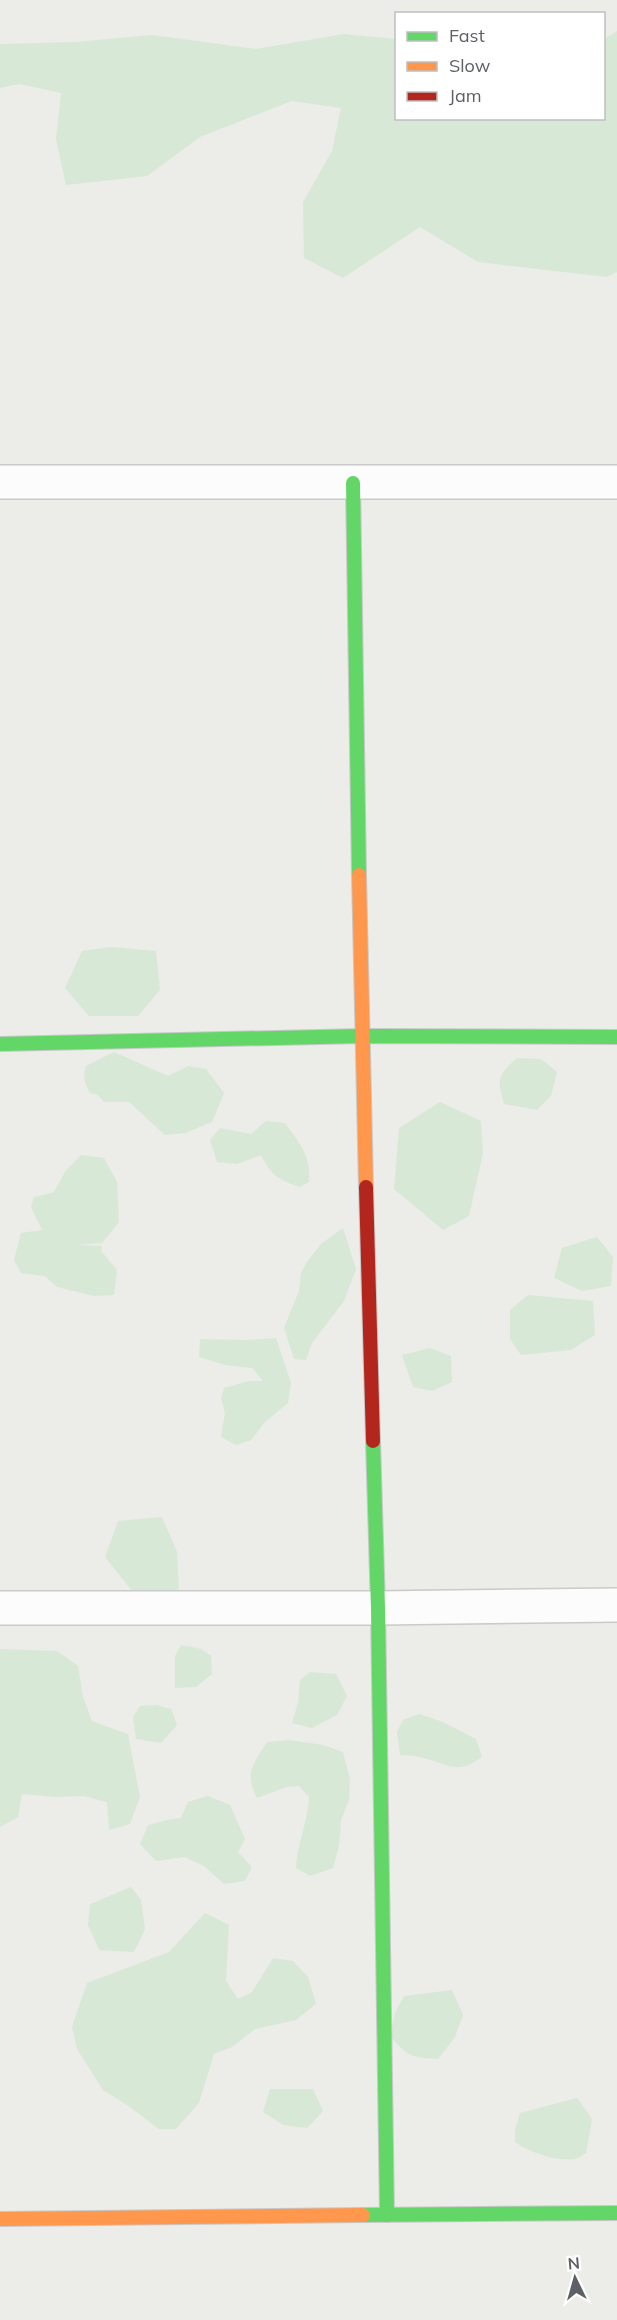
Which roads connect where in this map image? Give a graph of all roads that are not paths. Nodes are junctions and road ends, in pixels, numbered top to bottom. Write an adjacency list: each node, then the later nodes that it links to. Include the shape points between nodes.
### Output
1 (0, 482): 3 (street)
2 (617, 482): 3 (street)
3 (353, 483): 4 (street)
4 (362, 1036): 5 (street); 6 (street); 9 (street)
5 (617, 1037)
6 (0, 1044)
7 (617, 1605): 9 (street)
8 (0, 1608): 9 (street)
9 (378, 1608): 11 (street)
10 (617, 2213): 11 (street)
11 (387, 2215): 12 (street)
12 (0, 2219)

